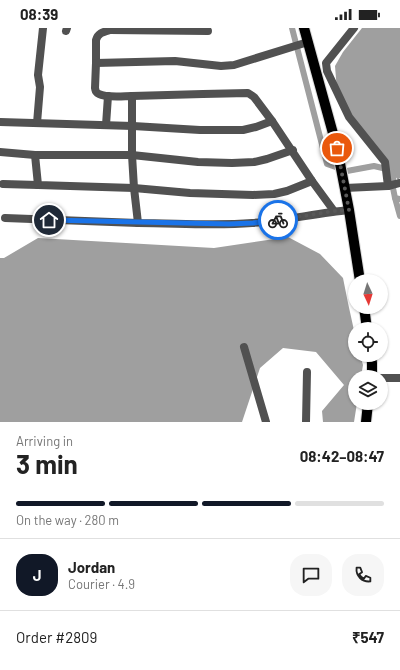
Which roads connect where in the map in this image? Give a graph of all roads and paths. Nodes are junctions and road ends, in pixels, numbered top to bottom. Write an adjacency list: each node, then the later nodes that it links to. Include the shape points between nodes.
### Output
1 (43, 28): 13 (street, via 38,75 40,87)
2 (304, 28): 7 (main road)
3 (354, 28): 24 (street, via 326,63 327,71 349,117 385,162)
4 (110, 29): 5 (street); 8 (street, via 97,36)
5 (149, 29): 6 (street)
6 (208, 31)
7 (308, 43): 8 (street, via 234,65 175,61); 23 (main road)
8 (96, 63): 9 (street, via 95,91)
9 (108, 96): 10 (street); 14 (street)
10 (132, 96): 11 (street, via 248,93 254,96); 15 (street)
11 (272, 121): 15 (street, via 243,130); 16 (street)
12 (0, 122): 13 (street)
13 (37, 123): 14 (street)
14 (106, 124): 15 (street)
15 (133, 126): 19 (street)
16 (292, 150): 19 (street, via 254,162 232,163); 20 (street)
17 (0, 152): 18 (street)
18 (35, 155): 19 (street); 22 (street)
19 (132, 155): 25 (street)
20 (312, 181): 25 (street, via 287,191 253,195); 27 (street)
21 (3, 184): 22 (street)
22 (38, 185): 25 (street)
23 (344, 185): 24 (street); 26 (main road)
24 (394, 185)
25 (134, 188): 29 (street)
26 (349, 210): 27 (street); 30 (main road)
27 (334, 211): 29 (street, via 253,223)
28 (5, 218): 29 (street)
29 (138, 223)
30 (359, 274)
31 (244, 347): 36 (street)
32 (307, 372): 37 (street)
33 (388, 378): 34 (street)
34 (400, 378)
35 (367, 410): 38 (main road)
36 (266, 422)
37 (306, 422)
38 (366, 422)

